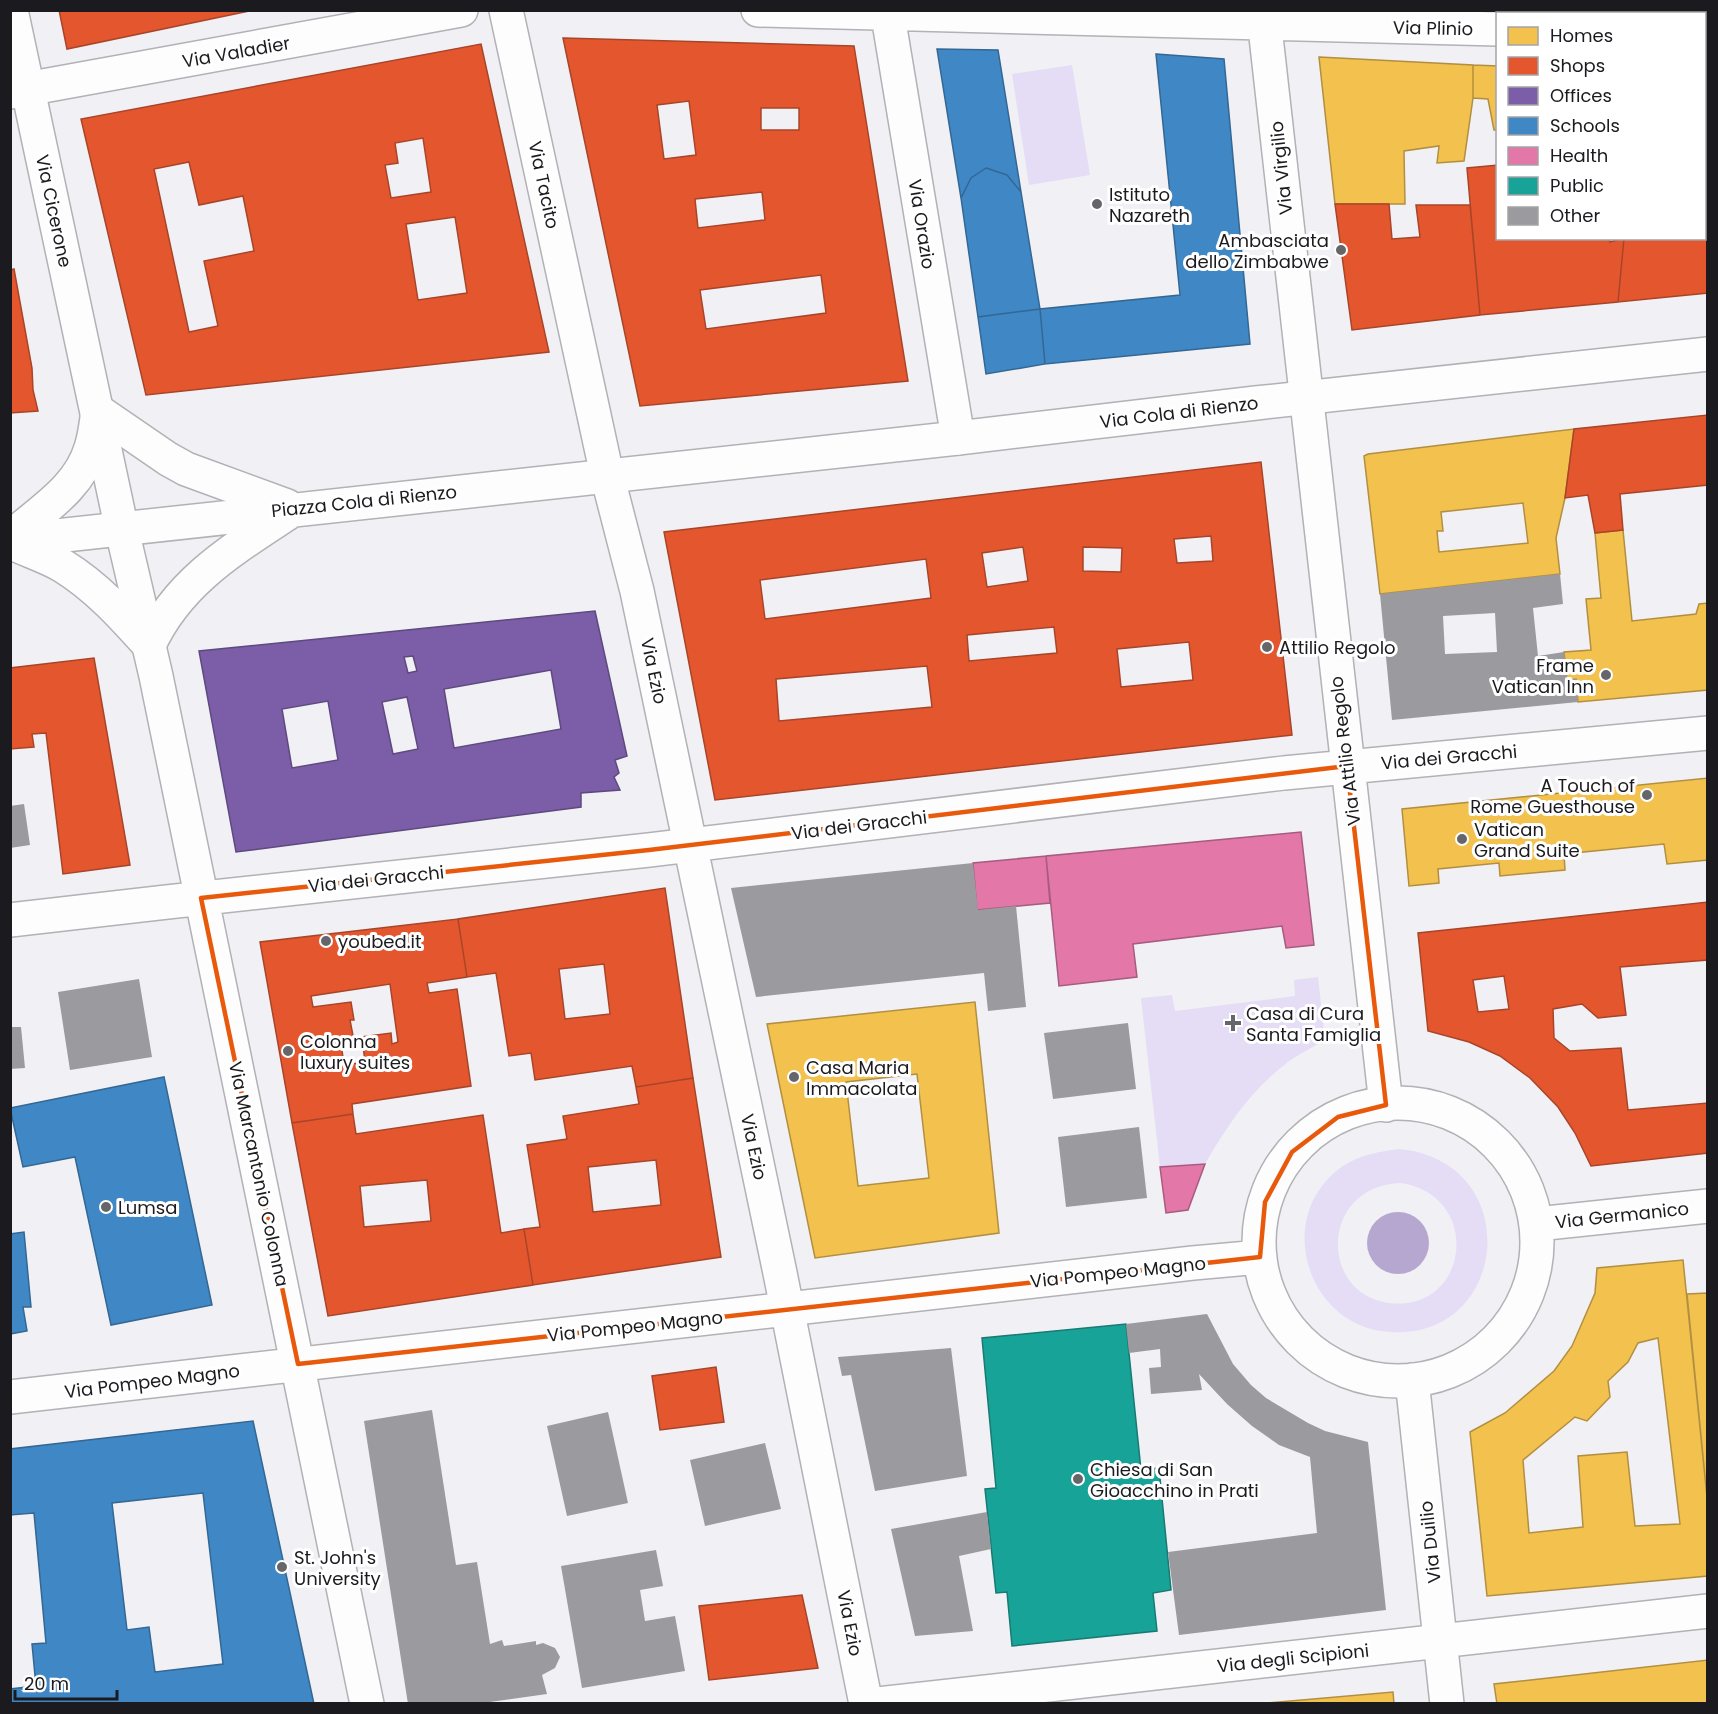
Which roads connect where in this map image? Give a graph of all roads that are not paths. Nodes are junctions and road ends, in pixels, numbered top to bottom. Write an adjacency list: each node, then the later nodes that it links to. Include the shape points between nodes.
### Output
1 (11, 10): 8 (street, Via Cicerone)
2 (461, 10): 8 (street, Via Valadier)
3 (506, 10): 14 (street, Via Tacito)
4 (758, 10): 5 (street, Via Plinio)
5 (887, 12): 6 (street, Via Plinio); 12 (street, Via Orazio)
6 (1264, 17): 7 (street, Via Plinio); 10 (street, Via Virgilio)
7 (1496, 29)
8 (19, 91): 11 (street, Via Cicerone)
9 (1707, 354): 10 (street, Via Cola di Rienzo)
10 (1306, 398): 12 (street, Via Cola di Rienzo); 20 (street, Via Attilio Regolo)
11 (98, 411): 15 (street, via 186,469); 16 (street); 17 (street, via 91,451 77,478)
12 (958, 438): 13 (street, Via Cola di Rienzo)
13 (650, 470): 14 (street, Piazza Cola di Rienzo)
14 (607, 475): 15 (street, Piazza Cola di Rienzo); 21 (street, Via Ezio, via 637,591)
15 (294, 509): 16 (street, Piazza Cola di Rienzo); 18 (street, via 207,569 172,605)
16 (122, 530): 17 (street, Piazza Cola di Rienzo); 18 (street)
17 (10, 540): 18 (street, via 61,564 93,587)
18 (149, 645): 22 (street, Via Marcantonio Colonna)
19 (1707, 733): 20 (street, Via dei Gracchi)
20 (1347, 766): 21 (street, Via dei Gracchi); 24 (street, Via Attilio Regolo)
21 (691, 845): 22 (street, Via dei Gracchi); 28 (street, Via Ezio)
22 (201, 898): 23 (street, Via dei Gracchi); 29 (street, Via Marcantonio Colonna)
23 (10, 920)
24 (1386, 1105): 26 (street, via 1410,1104 1443,1111 1488,1136 1520,1175); 27 (street, via 1356,1110 1338,1118 1292,1152 1265,1202 1259,1232)
25 (1707, 1206): 26 (street, Via Germanico)
26 (1537, 1224): 30 (street, via 1531,1285 1503,1334 1458,1368)
27 (1260, 1257): 28 (street, Via Pompeo Magno); 30 (street, via 1277,1310 1310,1349 1355,1374)
28 (788, 1309): 29 (street, Via Pompeo Magno); 35 (street, Via Ezio)
29 (298, 1364): 31 (street, Via Pompeo Magno); 34 (street, Via Marcantonio Colonna)
30 (1412, 1380): 33 (street, Via Duilio)
31 (10, 1397)
32 (1707, 1611): 33 (street, Via degli Scipioni)
33 (1440, 1641): 36 (street, Via degli Scipioni); 37 (street, Via Duilio)
34 (367, 1704)
35 (866, 1704)
36 (878, 1704)
37 (1447, 1704)

